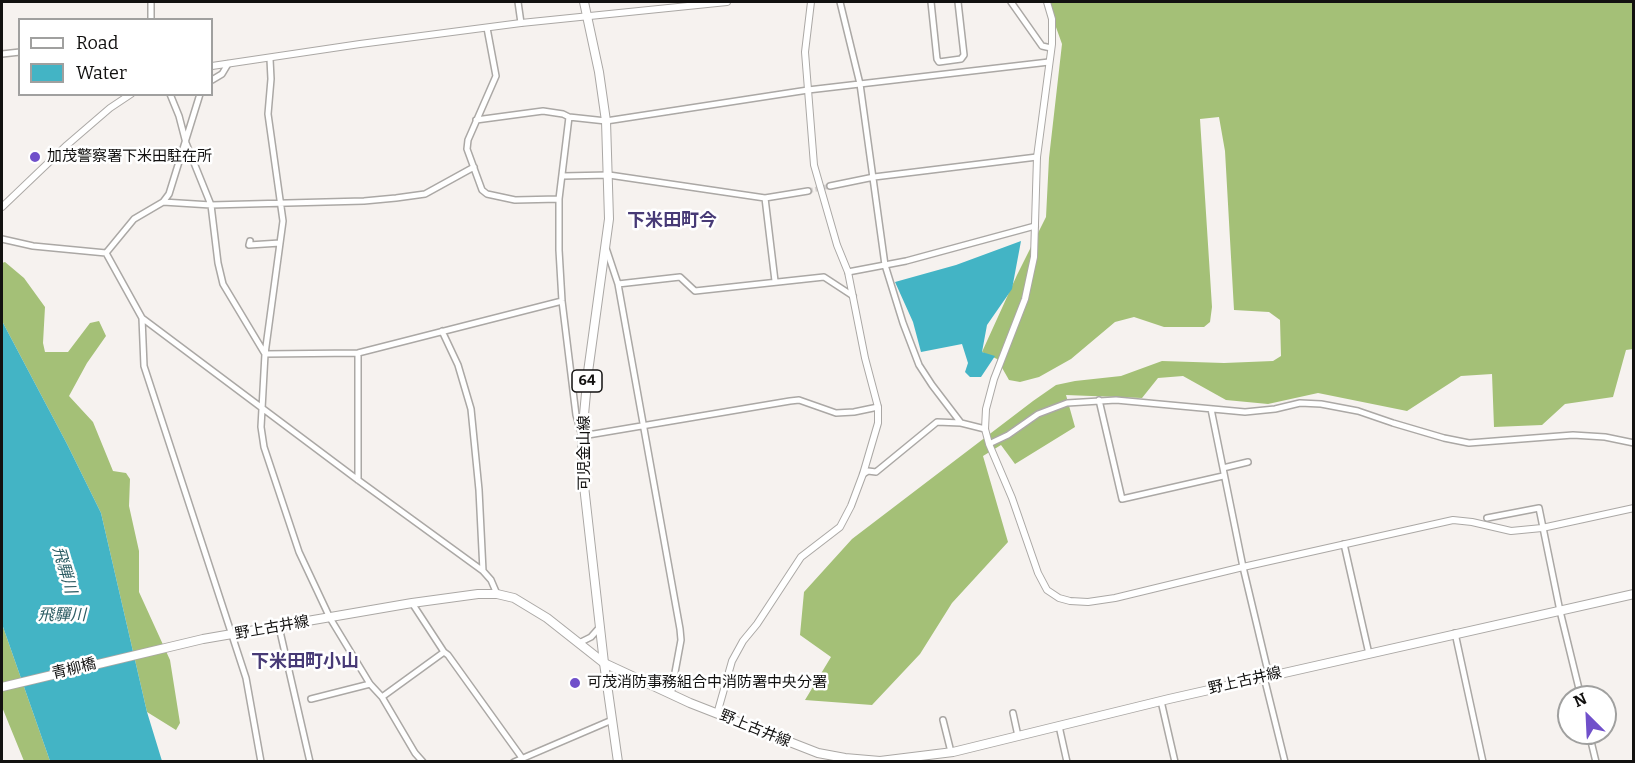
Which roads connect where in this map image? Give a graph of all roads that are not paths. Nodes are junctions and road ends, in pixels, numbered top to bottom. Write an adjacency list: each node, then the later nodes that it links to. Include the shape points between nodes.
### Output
1 (151, 2): 12 (street)
2 (518, 2): 13 (street)
3 (584, 2): 11 (main road, 可児金山線 / 64)
4 (727, 2): 11 (street)
5 (811, 2): 24 (street, via 805,52)
6 (840, 2): 23 (street)
7 (931, 2): 8 (street, via 939,62 961,59 964,55)
8 (958, 2)
9 (1011, 2): 15 (street, via 1042,46)
10 (1047, 2): 15 (street, via 1052,20)
11 (587, 15): 13 (street); 30 (main road, 可児金山線 / 64)
12 (151, 18)
13 (520, 23): 14 (street)
14 (487, 28): 18 (street); 29 (street, via 496,75)
15 (1051, 48): 19 (street)
16 (18, 52): 17 (street)
17 (2, 54)
18 (270, 59): 20 (street); 42 (street, via 268,114)
19 (1049, 62): 23 (street); 32 (street)
20 (228, 64): 21 (street); 22 (street)
21 (213, 66)
22 (213, 79)
23 (860, 84): 24 (street); 36 (street)
24 (808, 90): 30 (street); 52 (street, via 813,165)
25 (128, 96): 44 (street, via 67,145)
26 (171, 96): 31 (street)
27 (199, 96): 31 (street)
28 (568, 117): 29 (street, via 543,111); 30 (street); 35 (street)
29 (476, 120): 33 (street, via 467,149)
30 (606, 121): 34 (main road, 可児金山線 / 64)
31 (186, 143): 41 (street); 43 (street)
32 (1037, 157): 36 (street); 45 (street)
33 (474, 167): 40 (street, via 487,194 515,200); 42 (street, via 425,194 364,201)
34 (609, 175): 35 (street); 39 (street); 49 (main road, 可児金山線 / 64)
35 (563, 176): 40 (street)
36 (874, 177): 37 (street); 51 (street)
37 (830, 186)
38 (808, 191): 39 (street)
39 (765, 198): 53 (street)
40 (559, 199): 56 (street)
41 (163, 202): 43 (street); 50 (street, via 134,219)
42 (281, 203): 43 (street); 48 (street)
43 (211, 205): 60 (street, via 223,284)
44 (2, 207)
45 (1035, 226): 51 (street); 67 (street, via 1034,257 1025,299 993,380)
46 (2, 239): 50 (street)
47 (250, 241): 48 (street, via 249,245)
48 (280, 243): 60 (street)
49 (605, 244): 54 (street); 68 (main road, 可児金山線 / 64)
50 (106, 253): 57 (street)
51 (885, 265): 52 (street); 65 (street, via 919,365)
52 (848, 272): 55 (street)
53 (775, 281): 54 (street, via 695,291 680,277); 55 (street, via 824,277)
54 (618, 284): 66 (street)
55 (854, 297): 63 (street)
56 (562, 301): 58 (street); 68 (street)
57 (142, 318): 62 (street); 90 (street, via 144,366)
58 (442, 331): 59 (street); 81 (street, via 458,365 471,409)
59 (358, 353): 60 (street); 75 (street)
60 (265, 354): 62 (street)
61 (1099, 400): 64 (street); 70 (street, via 1067,403 1038,414); 74 (street, via 1122,499)
62 (262, 407): 75 (street); 86 (street, via 264,447 299,552)
63 (878, 407): 66 (street, via 836,413 799,400); 73 (street, via 878,423)
64 (1211, 408): 69 (street, via 1245,412 1321,404 1469,443 1573,435); 72 (street)
65 (961, 423): 67 (street); 73 (street, via 937,422 876,472)
66 (643, 428): 68 (street); 100 (street, via 680,629)
67 (985, 429): 70 (street)
68 (582, 436): 87 (main road, 可児金山線 / 64)
69 (1634, 443)
70 (989, 444): 80 (street, via 1042,584 1059,598 1088,602 1115,598)
71 (1248, 462): 72 (street)
72 (1223, 468): 74 (street)
73 (862, 474): 105 (street, via 840,527 801,557 743,641 732,661)
74 (1223, 476): 80 (street)
75 (358, 480): 81 (street)
76 (1634, 508): 78 (street)
77 (1487, 518): 78 (street, via 1539,508)
78 (1542, 528): 79 (street, via 1511,531 1453,520); 85 (street)
79 (1344, 544): 80 (street); 94 (street)
80 (1243, 567): 96 (street)
81 (483, 571): 82 (street)
82 (497, 594): 84 (main road, 野上古井線); 91 (main road, 野上古井線, via 514,598 548,618)
83 (1634, 594): 85 (main road, 野上古井線)
84 (412, 603): 86 (main road, 野上古井線); 93 (street)
85 (1560, 610): 89 (main road, 野上古井線); 98 (street)
86 (330, 618): 88 (main road, 野上古井線); 97 (street)
87 (600, 626): 91 (street); 95 (main road, 可児金山線 / 64)
88 (279, 627): 90 (main road, 野上古井線); 115 (street)
89 (1455, 633): 94 (main road, 野上古井線); 123 (street)
90 (233, 635): 92 (main road, 野上古井線); 113 (street, via 250,693)
91 (579, 643): 95 (main road, 野上古井線)
92 (146, 652): 99 (main road, 青柳橋)
93 (444, 652): 101 (street); 112 (street)
94 (1369, 654): 96 (main road, 野上古井線)
95 (604, 663): 100 (main road, 野上古井線); 106 (main road, 可児金山線 / 64)
96 (1266, 676): 103 (main road, 野上古井線); 122 (street)
97 (370, 684): 101 (street); 102 (street)
98 (1578, 685)
99 (2, 687)
100 (671, 694): 105 (main road, 野上古井線)
101 (382, 697): 116 (street)
102 (311, 699)
103 (1161, 701): 108 (main road, 野上古井線); 121 (street)
104 (1013, 713): 109 (street)
105 (717, 714): 114 (main road, 野上古井線, via 818,753)
106 (612, 720): 112 (street); 118 (main road, 可児金山線 / 64)
107 (943, 720): 111 (street)
108 (1059, 726): 109 (main road, 野上古井線); 120 (street)
109 (1018, 736): 111 (main road, 野上古井線)
110 (1592, 745): 124 (street)
111 (952, 752): 114 (main road, 野上古井線); 119 (street)
112 (522, 758): 117 (street)
113 (258, 760)
114 (880, 761)
115 (310, 762)
116 (423, 762)
117 (514, 762)
118 (618, 762)
119 (955, 762)
120 (1067, 762)
121 (1176, 762)
122 (1285, 762)
123 (1483, 762)
124 (1596, 762)

